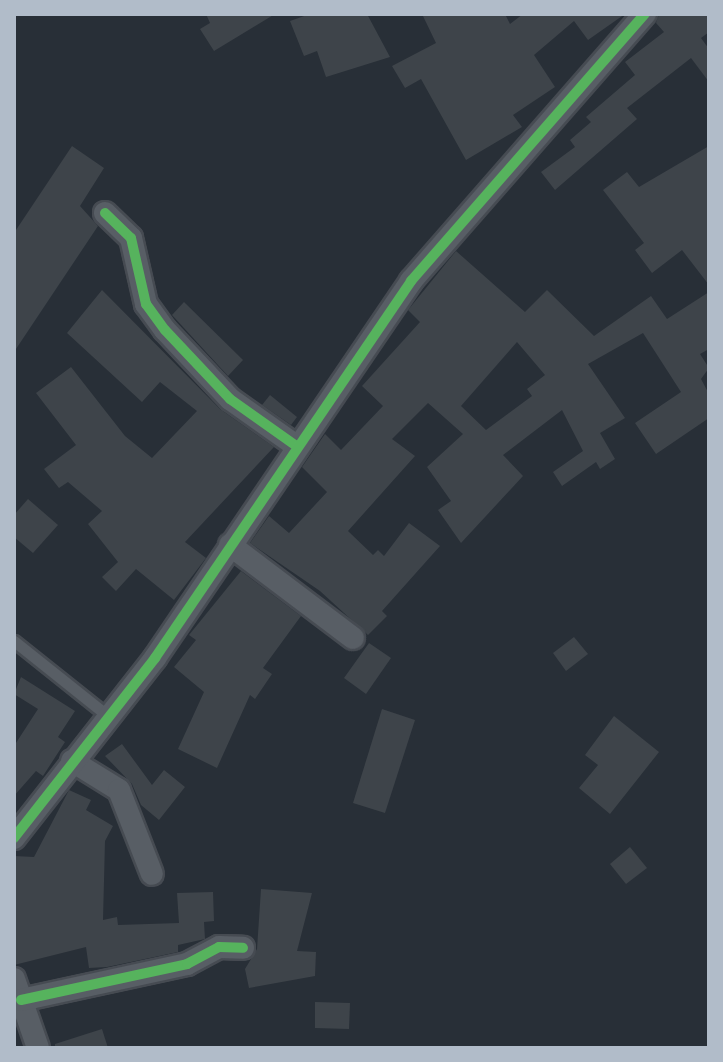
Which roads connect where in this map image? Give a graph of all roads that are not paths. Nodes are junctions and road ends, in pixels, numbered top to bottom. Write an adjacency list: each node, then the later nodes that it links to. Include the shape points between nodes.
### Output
1 (645, 14): 3 (street, via 471,207)
2 (105, 213): 3 (street, via 131,238 146,304 165,330 230,399)
3 (295, 445): 4 (street)
4 (230, 545): 5 (street); 7 (street)
5 (353, 638)
6 (14, 641): 7 (lane)
7 (108, 716): 8 (street)
8 (72, 761): 9 (street); 10 (street, via 119,790)
9 (14, 838)
10 (152, 874)
11 (243, 948): 12 (street, via 219,947 187,964)
12 (18, 990): 13 (street)
13 (38, 1048)

